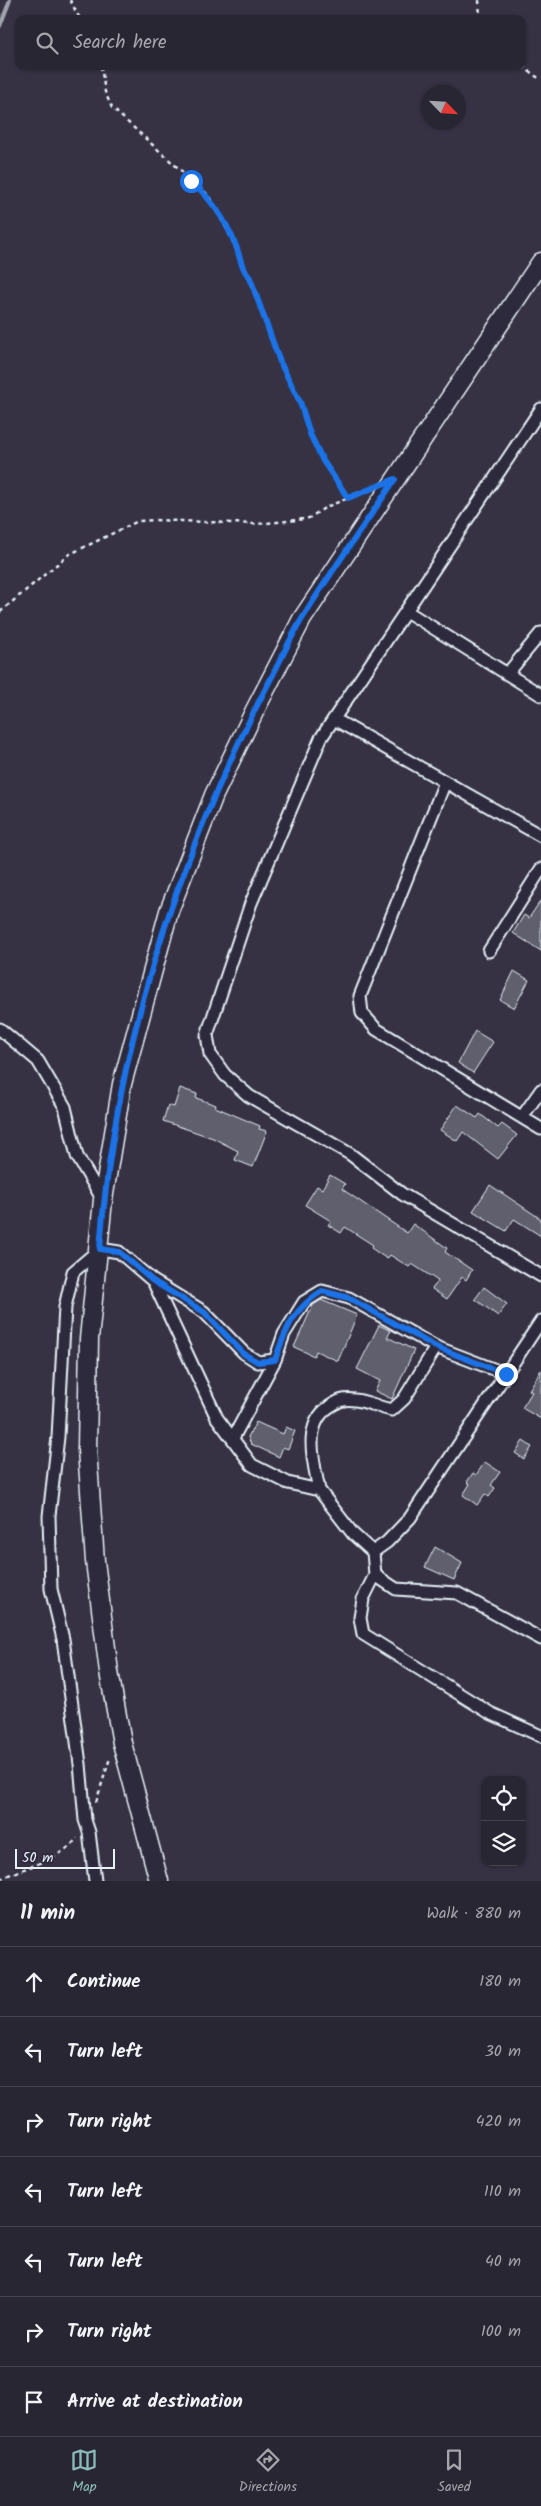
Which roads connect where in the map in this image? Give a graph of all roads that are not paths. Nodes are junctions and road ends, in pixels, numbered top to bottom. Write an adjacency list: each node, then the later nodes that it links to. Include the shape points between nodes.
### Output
1 (541, 262): 16 (main road, via 302,619 214,794 169,912 147,988 122,1084)
2 (541, 409): 3 (street)
3 (406, 611): 5 (street); 7 (street)
4 (541, 633): 5 (street)
5 (508, 673): 6 (street)
6 (541, 695)
7 (334, 719): 8 (street); 18 (street, via 321,738 251,903 207,1035 210,1054 225,1075 249,1096 350,1154 402,1194)
8 (445, 782): 9 (street); 14 (street, via 360,996 362,1013 376,1029)
9 (541, 836)
10 (541, 869): 11 (street)
11 (489, 951)
12 (0, 1029): 16 (street, via 38,1061 65,1107 77,1156)
13 (541, 1090): 14 (street)
14 (522, 1117): 15 (street)
15 (541, 1129)
16 (103, 1200): 17 (main road)
17 (100, 1249): 19 (street, via 119,1252); 30 (street, via 73,1272 65,1307 58,1437 49,1516 51,1589 63,1639); 31 (main road, via 89,1339 87,1449 95,1561 122,1743)
18 (541, 1276)
19 (153, 1281): 22 (street, via 204,1312 244,1354 258,1362); 24 (street, via 217,1418)
20 (541, 1321): 23 (street)
21 (436, 1347): 22 (street, via 349,1298 322,1291 304,1302 284,1334); 23 (street); 25 (street, via 404,1399 392,1410 355,1400 339,1400 324,1410 312,1430)
22 (275, 1360): 24 (street)
23 (506, 1374): 26 (street, via 410,1518)
24 (232, 1438): 25 (street, via 252,1465 288,1483)
25 (318, 1490): 26 (street, via 353,1534)
26 (373, 1552): 27 (street)
27 (375, 1575): 28 (street, via 396,1589 457,1592); 29 (street, via 363,1598 360,1618 363,1634 490,1713)
28 (541, 1639)
29 (541, 1736)
30 (95, 1881)
31 (159, 1881)

